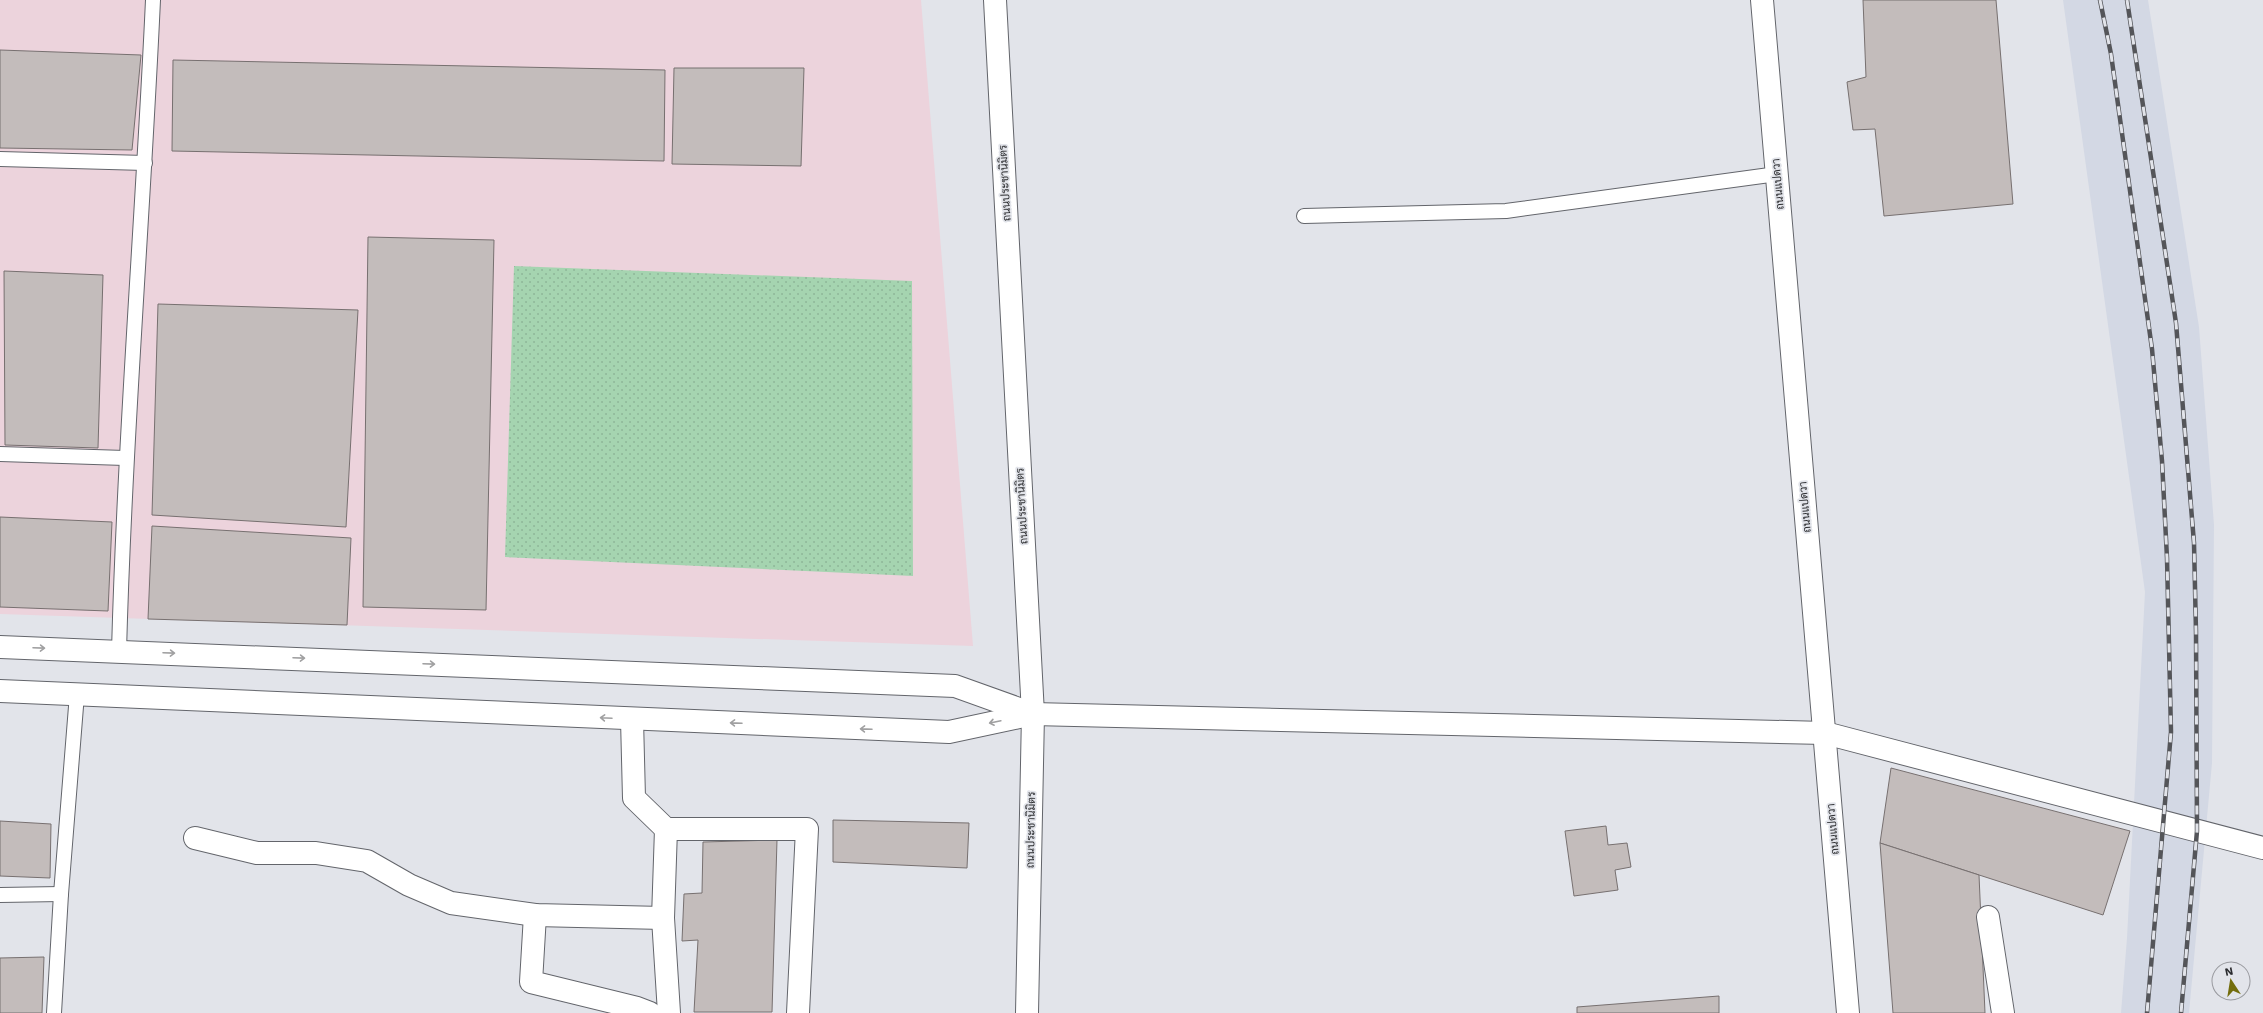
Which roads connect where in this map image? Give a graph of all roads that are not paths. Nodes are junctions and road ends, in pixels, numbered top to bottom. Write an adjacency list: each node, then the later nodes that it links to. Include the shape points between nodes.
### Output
1 (153, 0): 5 (lane)
2 (995, 0): 14 (street, ถนนประชานิมิตร)
3 (1762, 0): 6 (street, ถนนแปดวา)
4 (0, 159): 5 (lane)
5 (145, 163): 9 (lane)
6 (1777, 174): 7 (lane, via 1506,211); 16 (street, ถนนแปดวา)
7 (1304, 216)
8 (0, 454): 9 (lane)
9 (125, 458): 11 (lane)
10 (0, 647): 11 (street, one-way to 11)
11 (119, 651): 14 (street, one-way to 14, via 954,686)
12 (0, 691): 13 (street)
13 (77, 694): 15 (street, one-way to 13); 20 (lane)
14 (1033, 714): 15 (street, one-way to 15, via 949,732); 16 (street); 29 (street, ถนนประชานิมิตร)
15 (632, 719): 17 (street, via 634,798)
16 (1825, 733): 19 (street); 30 (street, ถนนแปดวา)
17 (666, 829): 24 (street); 28 (street, via 807,829)
18 (196, 838): 22 (street, via 257,853 316,853 367,861 409,885 451,903)
19 (2263, 848)
20 (60, 894): 21 (lane); 25 (lane)
21 (0, 895)
22 (535, 915): 24 (street); 26 (street, via 531,982)
23 (1988, 917): 31 (street)
24 (663, 918): 27 (street)
25 (54, 1013)
26 (650, 1013)
27 (669, 1013)
28 (798, 1013)
29 (1027, 1013)
30 (1848, 1013)
31 (2003, 1013)

